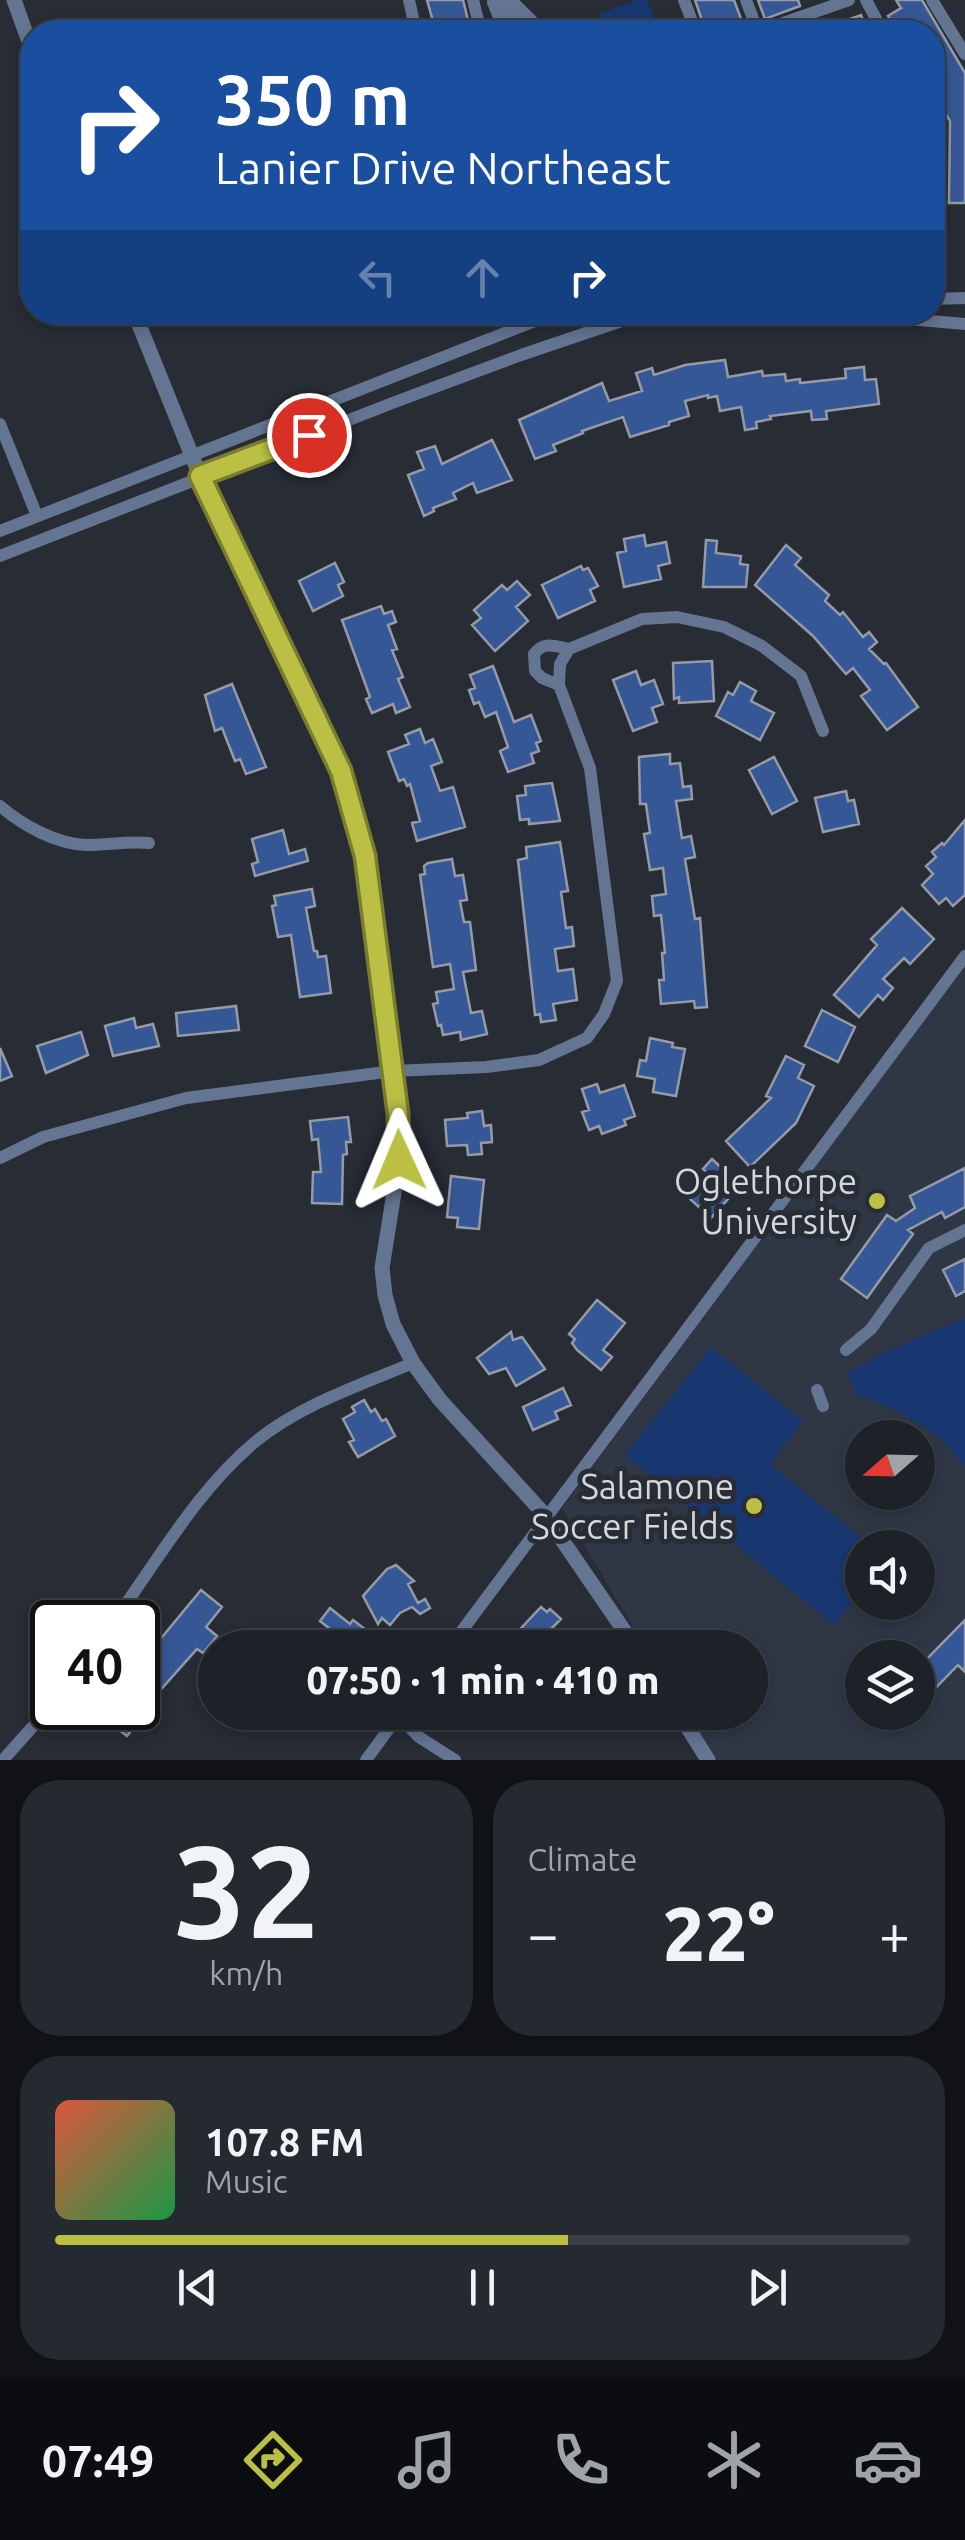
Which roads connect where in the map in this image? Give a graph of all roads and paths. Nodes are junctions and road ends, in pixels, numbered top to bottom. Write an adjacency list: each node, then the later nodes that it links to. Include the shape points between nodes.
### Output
1 (496, 0): 5 (street)
2 (511, 0): 6 (street)
3 (850, 0): 4 (street)
4 (813, 9): 7 (street)
5 (513, 20)
6 (531, 20)
7 (786, 20)
8 (945, 21): 9 (street)
9 (965, 54)
10 (139, 325): 14 (street)
11 (525, 325): 14 (street)
12 (610, 325): 15 (street)
13 (0, 424): 16 (street)
14 (192, 455): 15 (street); 16 (street)
15 (200, 476): 18 (street); 25 (street, via 341,771 365,856)
16 (37, 516): 17 (street)
17 (0, 530)
18 (0, 556)
19 (568, 650): 20 (street); 20 (street, via 548,644 534,654 534,670); 21 (street, via 642,619 724,627 801,676)
20 (559, 685): 25 (street, via 590,768 617,981 604,1014 587,1038 539,1060)
21 (823, 731)
22 (0, 806): 23 (street, via 44,834 80,845)
23 (149, 843)
24 (965, 956): 32 (street)
25 (393, 1071): 26 (street, via 186,1098 43,1137); 29 (street, via 399,1160 382,1268 394,1324)
26 (0, 1158)
27 (965, 1230): 28 (street, via 930,1248 871,1328)
28 (846, 1350)
29 (412, 1362): 32 (street); 33 (street, via 328,1398 256,1441 180,1527)
30 (817, 1390): 31 (street)
31 (823, 1406)
32 (546, 1515): 34 (street); 35 (street)
33 (129, 1600)
34 (462, 1630)
35 (624, 1630)
36 (30, 1730): 40 (street)
37 (388, 1730): 41 (street)
38 (413, 1730): 42 (street)
39 (689, 1730): 43 (street)
40 (3, 1760)
41 (366, 1760)
42 (455, 1760)
43 (708, 1760)

